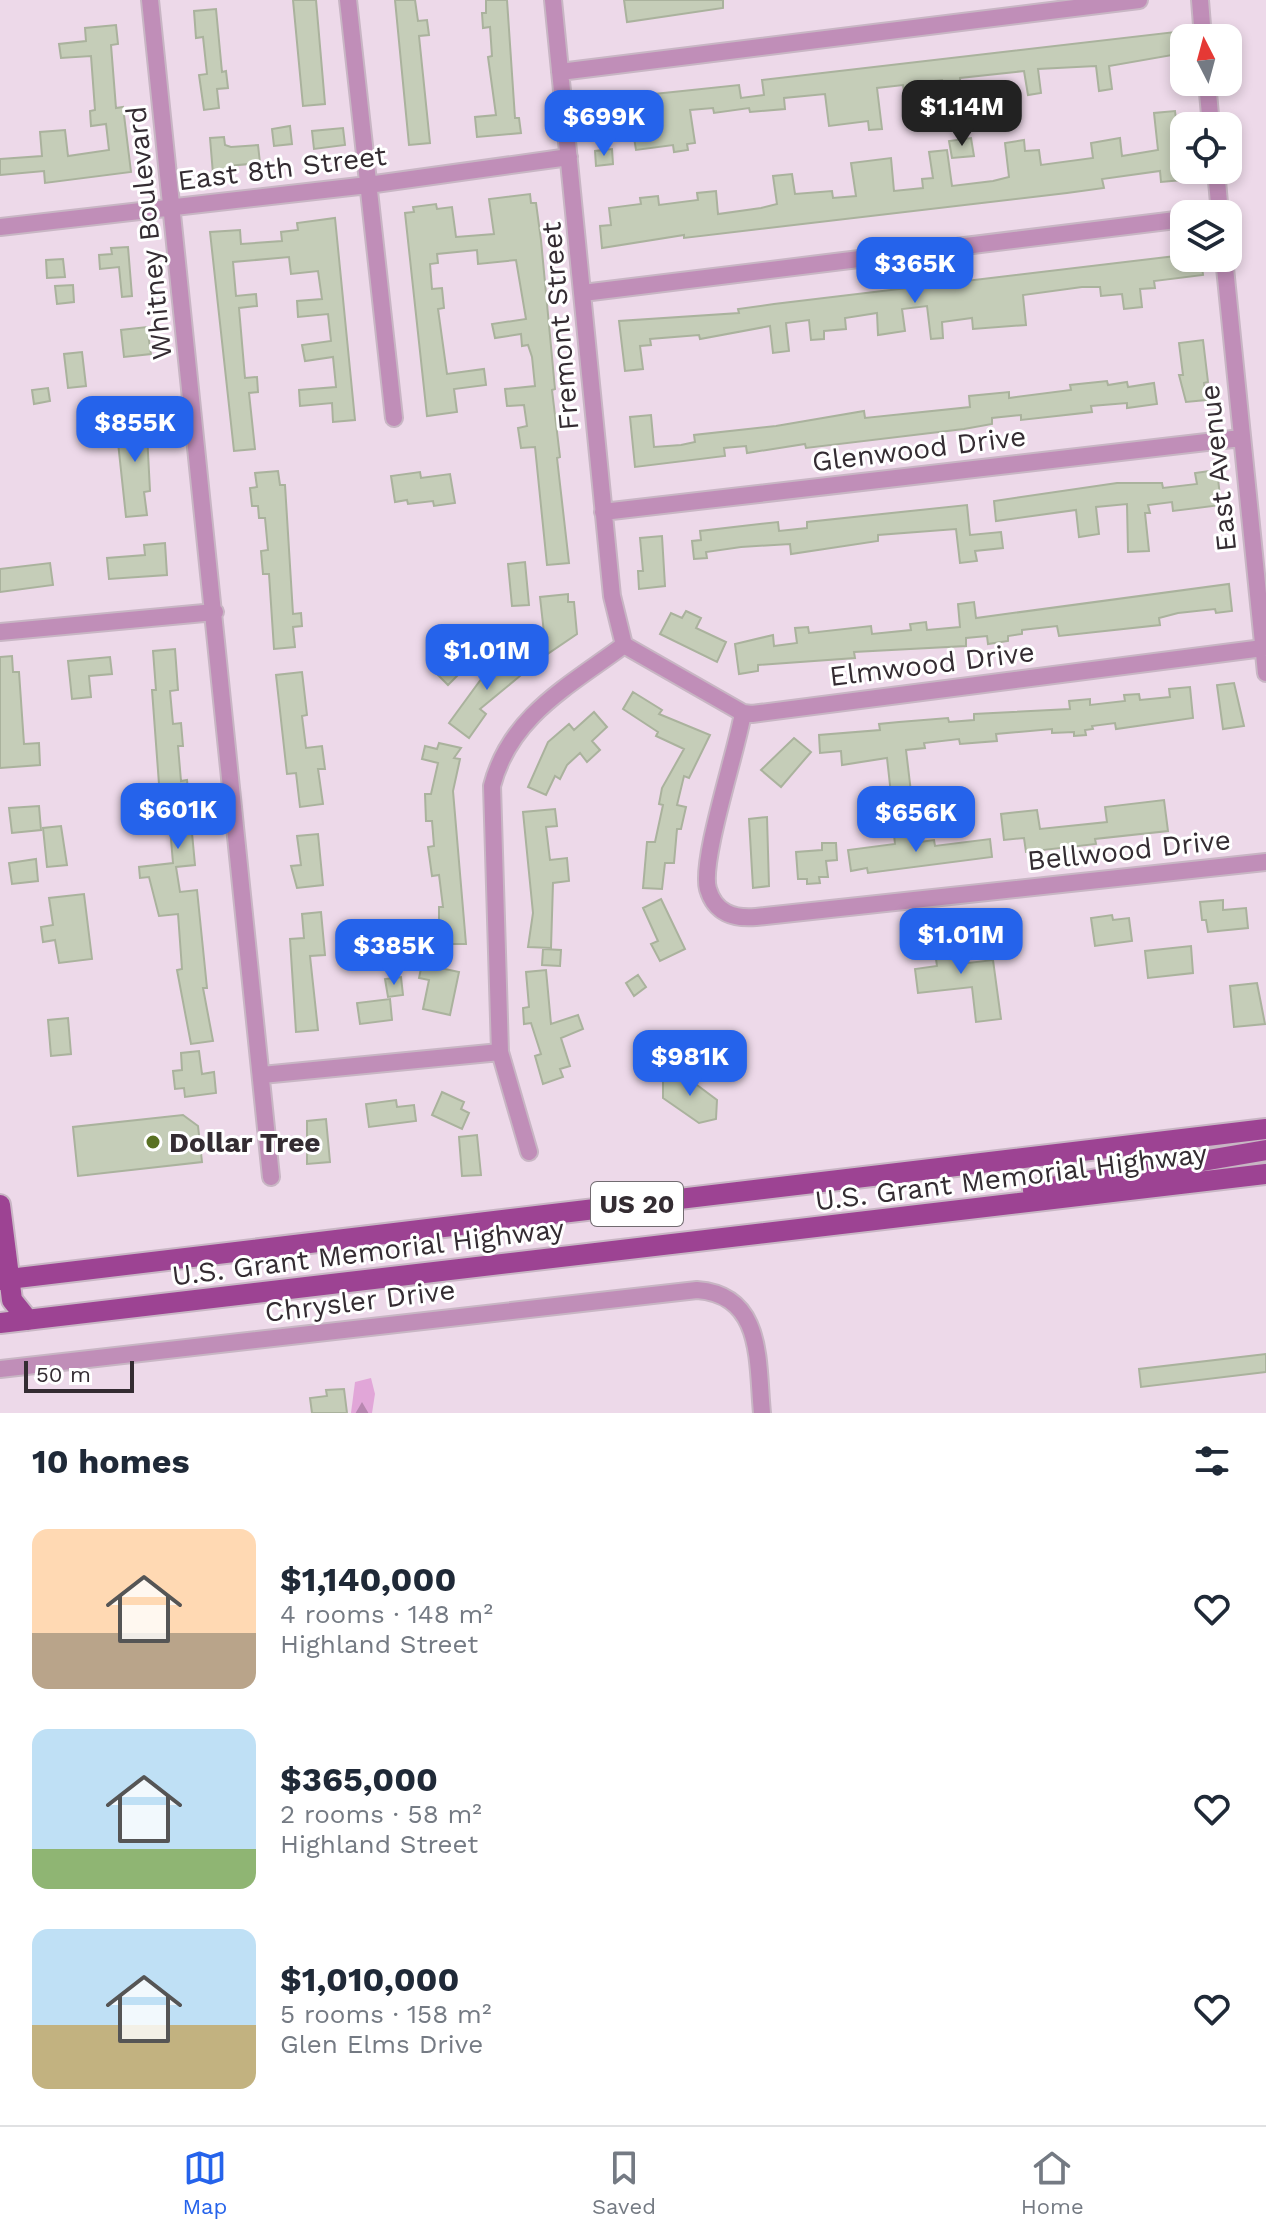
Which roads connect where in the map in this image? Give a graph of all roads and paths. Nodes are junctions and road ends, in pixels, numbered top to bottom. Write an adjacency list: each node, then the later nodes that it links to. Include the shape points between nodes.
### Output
1 (150, 0): 10 (street, Whitney Boulevard)
2 (348, 0): 9 (street)
3 (553, 0): 7 (street, Fremont Street)
4 (1139, 0): 7 (street)
5 (1200, 0): 6 (street)
6 (1202, 24)
7 (560, 72): 8 (street, Fremont Street)
8 (569, 157): 9 (street, East 8th Street); 14 (street, Fremont Street)
9 (368, 185): 10 (street, East 8th Street); 15 (street)
10 (172, 207): 12 (street, East 8th Street); 18 (street, Whitney Boulevard)
11 (1170, 221): 14 (street)
12 (0, 227)
13 (1225, 272): 16 (street, East Avenue)
14 (583, 293): 17 (street, Fremont Street)
15 (394, 418)
16 (1241, 438): 17 (street, Glenwood Drive); 21 (street, East Avenue)
17 (603, 512): 20 (street, Fremont Street)
18 (215, 612): 19 (street); 26 (street, Whitney Boulevard)
19 (0, 632)
20 (624, 645): 23 (street); 25 (street, via 523,722 497,768 491,806)
21 (1263, 648): 22 (street, East Avenue); 23 (street, Elmwood Drive)
22 (1266, 673)
23 (743, 713): 24 (street, Bellwood Drive, via 707,876 715,904 730,915 756,917)
24 (1266, 862)
25 (500, 1052): 26 (street); 29 (street)
26 (262, 1075): 31 (street, Whitney Boulevard)
27 (1266, 1129): 34 (main road, U.S. Grant Memorial Highway / US 20)
28 (1266, 1150): 33 (main road)
29 (529, 1152)
30 (1266, 1174): 33 (main road, U.S. Grant Memorial Highway / US 20)
31 (271, 1177)
32 (0, 1205): 34 (main road)
33 (900, 1218): 35 (main road, U.S. Grant Memorial Highway / US 20)
34 (3, 1281): 35 (main road)
35 (28, 1320): 36 (main road, U.S. Grant Memorial Highway / US 20)
36 (0, 1323)
37 (0, 1369): 38 (street, Chrysler Drive, via 697,1290 726,1295 748,1320)
38 (762, 1413)

